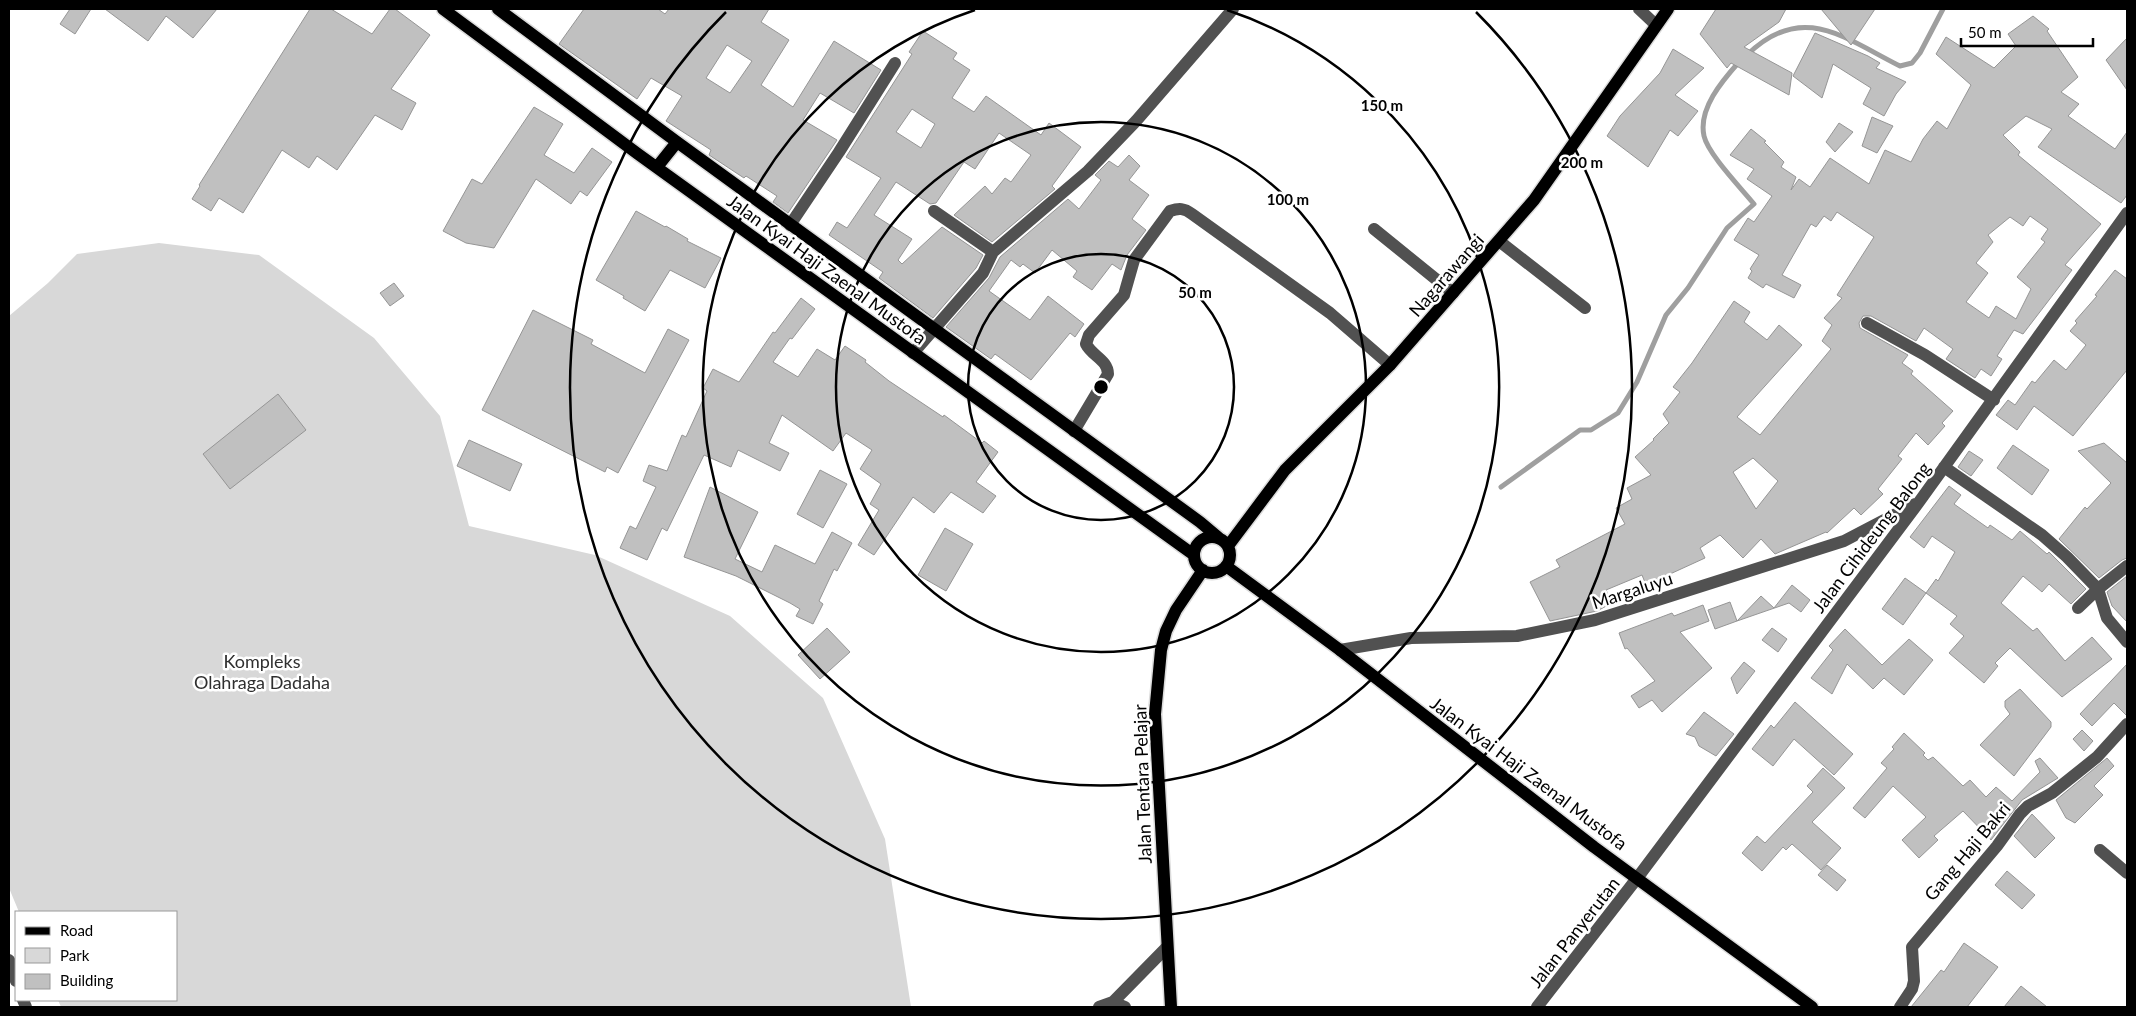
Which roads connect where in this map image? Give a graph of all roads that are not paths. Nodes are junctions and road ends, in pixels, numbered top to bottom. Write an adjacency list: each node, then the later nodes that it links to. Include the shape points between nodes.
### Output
1 (442, 9): 9 (main road, Jalan Kyai Haji Zaenal Mustofa)
2 (498, 9): 8 (main road, Jalan Kyai Haji Zaenal Mustofa)
3 (1234, 9): 15 (street, via 1088,171)
4 (1639, 9): 6 (street)
5 (1668, 9): 6 (main road, Nagarawangi)
6 (1656, 25): 14 (main road, Nagarawangi, via 1534,200)
7 (895, 63): 12 (street)
8 (677, 142): 9 (main road); 12 (main road, Jalan Kyai Haji Zaenal Mustofa)
9 (657, 167): 20 (main road, Jalan Kyai Haji Zaenal Mustofa)
10 (934, 211): 15 (street)
11 (2127, 213): 22 (street, Jalan Cihideung Balong)
12 (790, 224): 19 (main road, Jalan Kyai Haji Zaenal Mustofa)
13 (1374, 229): 16 (street)
14 (1498, 241): 16 (main road, Nagarawangi); 17 (street)
15 (993, 252): 19 (street, via 983,273)
16 (1453, 293): 21 (main road, Nagarawangi)
17 (1585, 308)
18 (1867, 323): 22 (street, via 1925,355)
19 (935, 329): 20 (street); 23 (main road, Jalan Kyai Haji Zaenal Mustofa)
20 (913, 352): 27 (main road, Jalan Kyai Haji Zaenal Mustofa)
21 (1390, 365): 23 (street, via 1308,296 1186,209 1178,208 1170,211 1134,260 1124,295 1089,335 1086,344 1107,365 1108,374); 26 (main road, Nagarawangi, via 1286,470)
22 (1994, 400): 24 (street, Jalan Cihideung Balong)
23 (1074, 430): 26 (main road, Jalan Kyai Haji Zaenal Mustofa)
24 (1944, 468): 25 (street, Jalan Cihideung Balong); 31 (street, via 2042,535)
25 (1919, 502): 34 (street, Margaluyu, via 1844,541 1595,620 1517,636 1411,638); 38 (street, Jalan Cihideung Balong)
26 (1223, 542): 27 (main road, via 1205,538 1199,542); 28 (main road, via 1230,556)
27 (1194, 556): 30 (main road)
28 (1226, 566): 30 (main road, via 1213,573); 34 (main road, Jalan Kyai Haji Zaenal Mustofa)
29 (2127, 566): 31 (street)
30 (1203, 570): 39 (main road, Jalan Tentara Pelajar, via 1176,610 1161,650 1155,714)
31 (2098, 589): 32 (street); 33 (street, via 2107,618)
32 (2078, 608)
33 (2127, 642)
34 (1340, 650): 38 (main road, Jalan Kyai Haji Zaenal Mustofa, via 1594,847)
35 (2127, 724): 47 (street, Gang Haji Bakri, via 2097,757 2020,814 1998,846 1932,921 1912,947 1914,981)
36 (2100, 850): 37 (street)
37 (2127, 873)
38 (1638, 877): 45 (street, Jalan Panyerutan); 46 (main road, Jalan Kyai Haji Zaenal Mustofa)
39 (1167, 948): 42 (street); 44 (main road, Jalan Tentara Pelajar)
40 (9, 960): 41 (street)
41 (15, 978)
42 (1119, 1005): 43 (street)
43 (1099, 1007)
44 (1171, 1007)
45 (1537, 1007)
46 (1812, 1007)
47 (1900, 1007)

